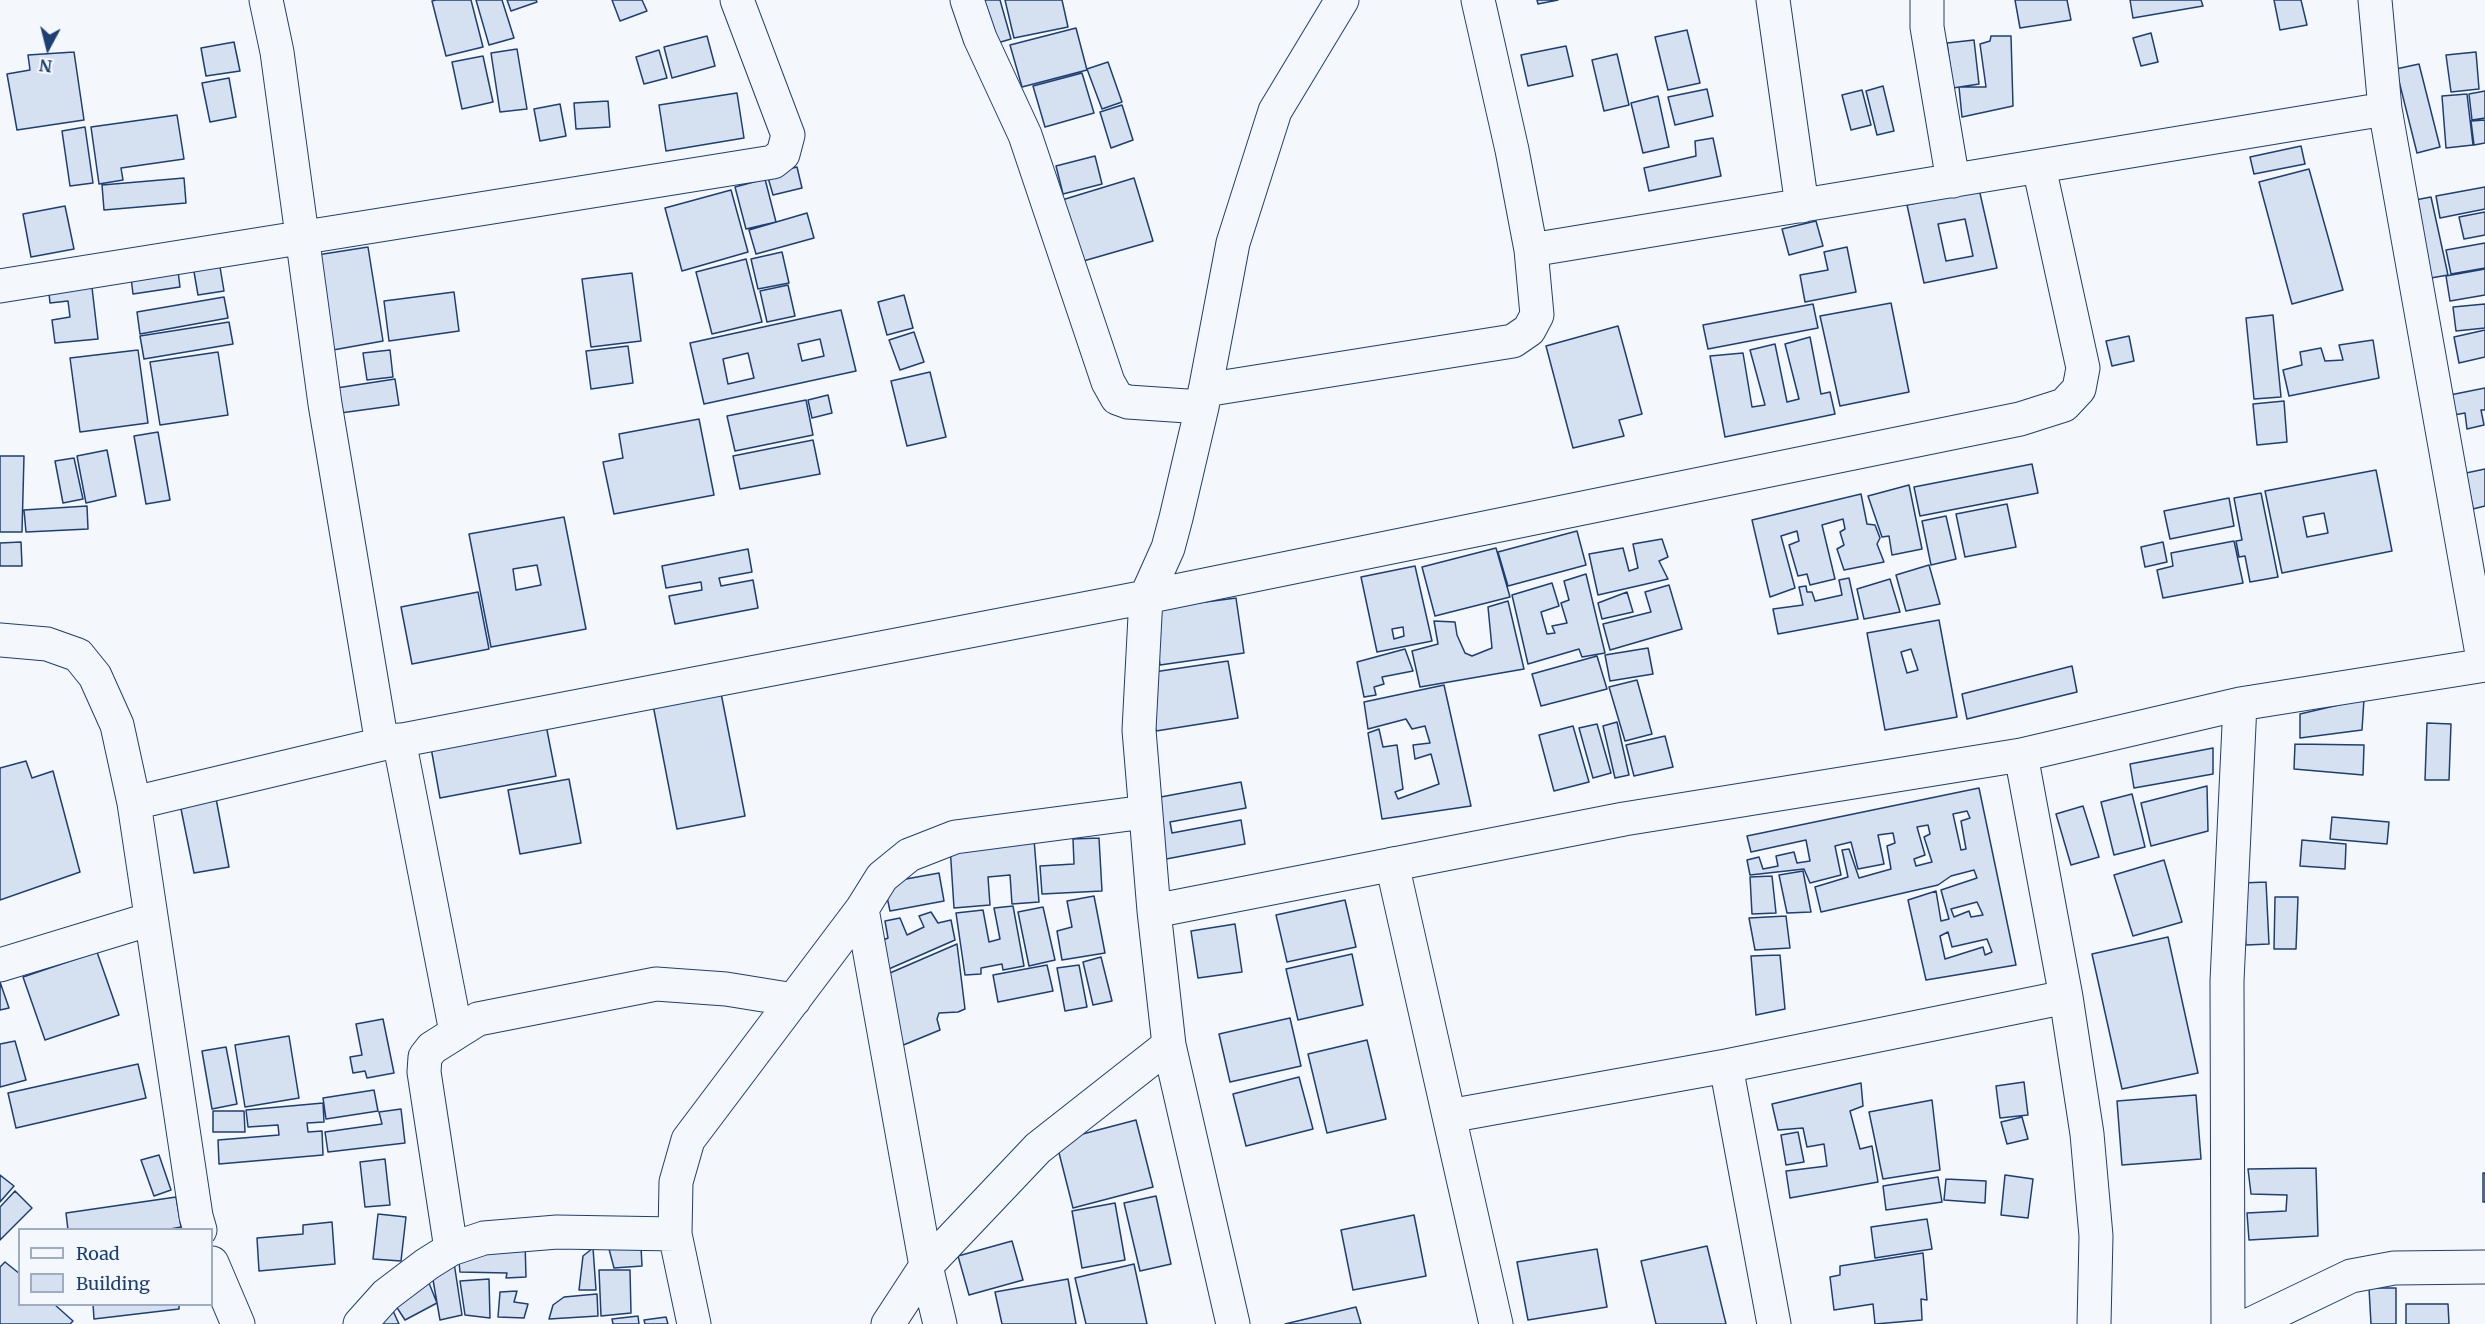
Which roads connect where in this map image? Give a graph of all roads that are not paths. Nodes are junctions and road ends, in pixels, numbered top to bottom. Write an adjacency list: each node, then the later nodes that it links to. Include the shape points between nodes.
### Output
1 (266, 0): 13 (street, via 277,52)
2 (737, 0): 13 (street, via 788,135 783,154 773,162)
3 (967, 0): 16 (street, via 980,38 1025,135 1112,390 1117,398 1128,402)
4 (1342, 0): 16 (street, via 1275,111 1233,243)
5 (1478, 0): 14 (street)
6 (1773, 0): 12 (street)
7 (1927, 0): 11 (street, via 1927,27)
8 (2375, 0): 9 (street)
9 (2385, 109): 10 (street); 19 (street)
10 (2039, 167): 11 (street); 17 (street, via 2083,368 2079,389 2064,405 2020,419)
11 (1953, 181): 12 (street)
12 (1802, 206): 14 (street)
13 (302, 239): 15 (street); 21 (street, via 325,404)
14 (1531, 250): 16 (street, via 1537,315 1529,330 1513,341)
15 (0, 286)
16 (1203, 398): 17 (street, via 1168,548)
17 (1146, 597): 21 (street); 24 (street, via 1139,730)
18 (0, 640): 23 (street, via 47,644 78,655 95,676 117,725)
19 (2484, 665): 20 (street)
20 (2240, 704): 22 (street); 51 (street, via 2227,981)
21 (390, 742): 23 (street); 32 (street)
22 (2021, 755): 25 (street, via 1624,819); 30 (street)
23 (134, 803): 28 (street)
24 (1145, 812): 26 (street, via 955,837 909,855 882,877); 27 (street)
25 (1392, 864): 27 (street); 35 (street)
26 (862, 909): 31 (street); 40 (street)
27 (1154, 910): 33 (street)
28 (151, 919): 29 (street); 36 (street)
29 (0, 965)
30 (2066, 997): 34 (street); 50 (street, via 2088,1145 2096,1236)
31 (794, 1000): 32 (street, via 726,989 656,984 478,1019); 37 (street, via 688,1140 676,1182)
32 (456, 1032): 38 (street, via 432,1048 425,1057 424,1071)
33 (1169, 1044): 40 (street, via 1038,1148); 47 (street)
34 (1726, 1066): 35 (street); 49 (street)
35 (1449, 1116): 48 (street)
36 (199, 1228)
37 (675, 1234): 38 (street, via 557,1232 484,1238); 44 (street)
38 (452, 1249): 43 (street, via 386,1295)
39 (213, 1265): 42 (street)
40 (926, 1266): 45 (street); 46 (street)
41 (2485, 1267): 52 (street, via 2394,1268 2351,1276)
42 (237, 1324)
43 (360, 1324)
44 (694, 1324)
45 (888, 1324)
46 (940, 1324)
47 (1233, 1324)
48 (1496, 1324)
49 (1774, 1324)
50 (2094, 1324)
51 (2228, 1324)
52 (2251, 1324)

